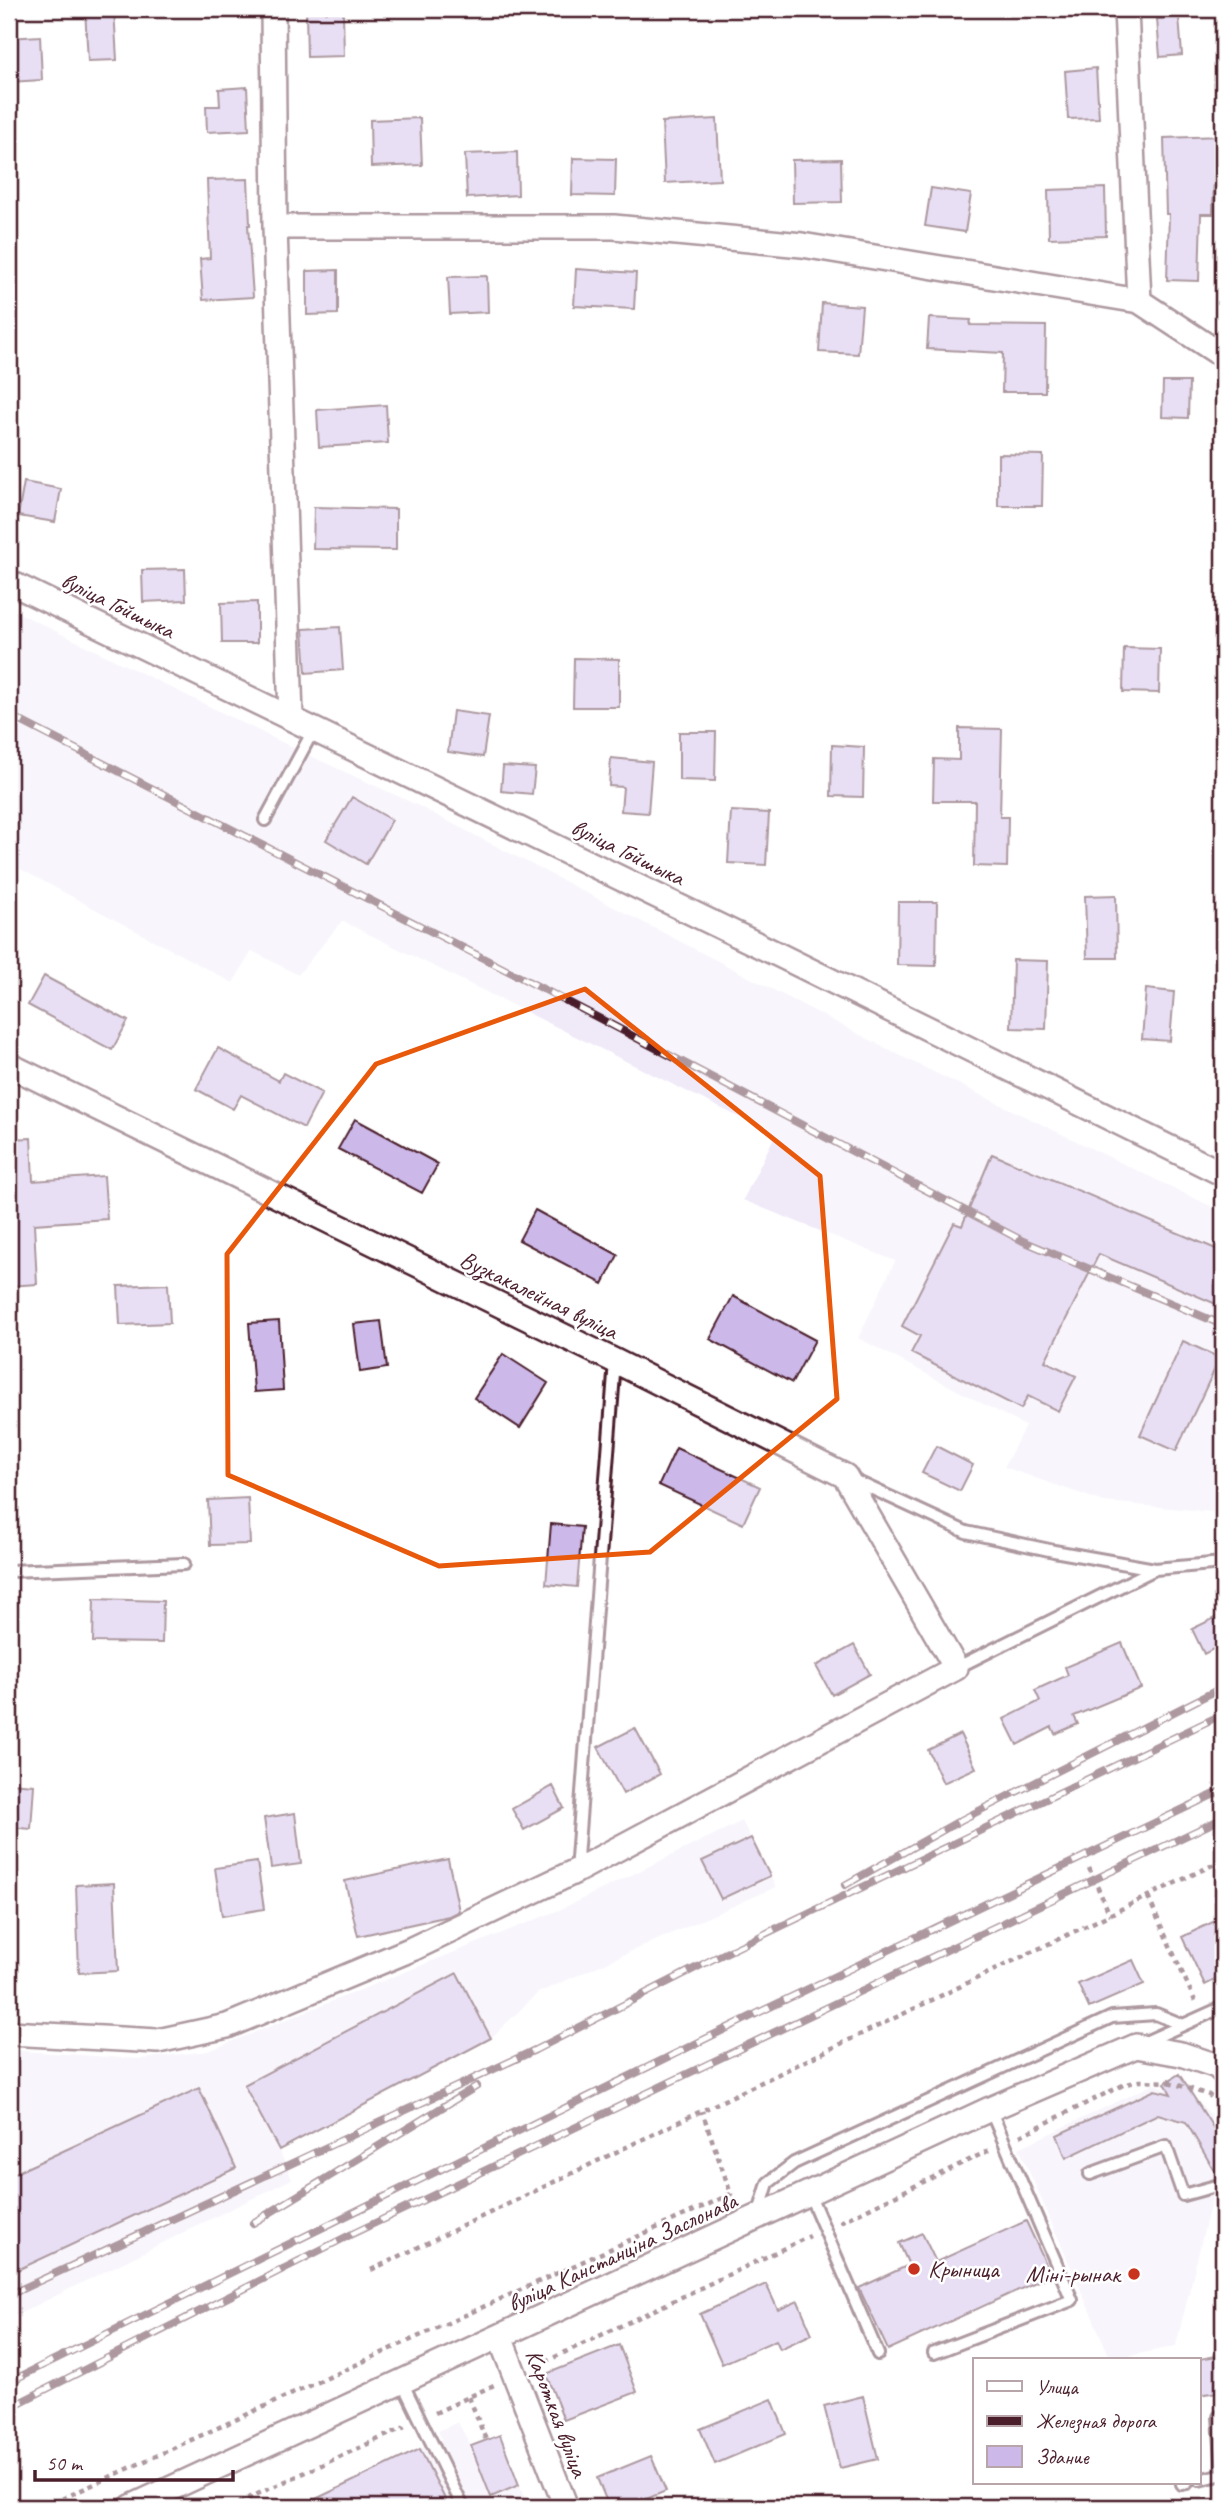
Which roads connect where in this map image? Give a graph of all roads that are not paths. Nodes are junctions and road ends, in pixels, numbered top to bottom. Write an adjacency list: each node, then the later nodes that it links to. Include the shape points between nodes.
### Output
1 (273, 9): 3 (street)
2 (1126, 9): 4 (street)
3 (275, 227): 4 (street, via 614,227 802,245); 7 (street)
4 (1139, 301): 5 (street)
5 (1223, 356)
6 (9, 582): 7 (street, вуліца Гойшыка)
7 (290, 717): 8 (street, вуліца Гойшыка)
8 (314, 729): 9 (lane); 11 (street, вуліца Гойшыка)
9 (265, 820)
10 (9, 1065): 12 (street, Вузкакалейная вуліца)
11 (1223, 1174)
12 (615, 1361): 13 (street, Вузкакалейная вуліца); 19 (lane)
13 (845, 1476): 16 (lane, via 966,1532); 18 (street)
14 (1223, 1563): 16 (lane)
15 (184, 1564): 17 (lane)
16 (1155, 1569): 18 (lane)
17 (9, 1571)
18 (956, 1668): 19 (street)
19 (576, 1871): 22 (street, via 412,1949 227,2026 158,2041)
20 (1223, 2007): 21 (lane)
21 (1183, 2025): 23 (lane); 29 (lane, via 1156,2014 1112,2017 794,2163 768,2183)
22 (9, 2033)
23 (1136, 2046): 24 (street, via 1181,2054); 25 (street, вуліца Канстанціна Заслонава)
24 (1223, 2072)
25 (989, 2109): 28 (street, вуліца Канстанціна Заслонава); 31 (lane, via 1072,2300)
26 (1090, 2174): 27 (lane, via 1166,2146 1182,2195)
27 (1223, 2185)
28 (809, 2193): 29 (street, вуліца Канстанціна Заслонава); 32 (lane)
29 (757, 2217): 30 (street, вуліца Канстанціна Заслонава)
30 (500, 2337): 33 (street, вуліца Канстанціна Заслонава); 38 (street, Кароткая вуліца)
31 (934, 2353)
32 (878, 2354)
33 (402, 2382): 36 (street, вуліца Канстанціна Заслонава); 37 (lane)
34 (1223, 2416): 35 (lane, via 1219,2417 1223,2474)
35 (1200, 2480)
36 (131, 2507)
37 (463, 2507)
38 (566, 2507)

